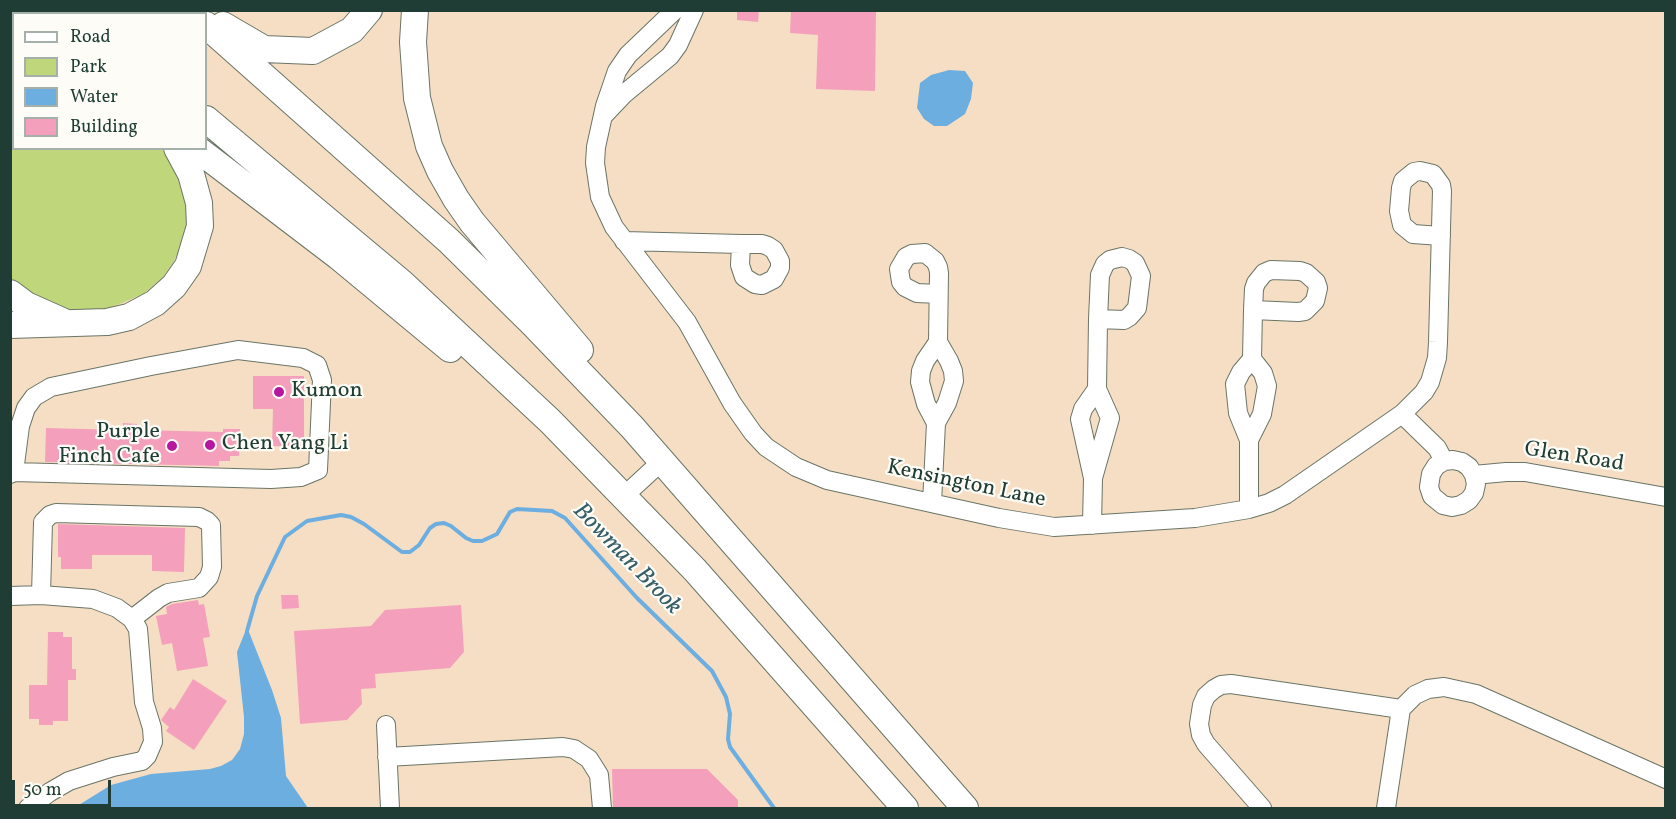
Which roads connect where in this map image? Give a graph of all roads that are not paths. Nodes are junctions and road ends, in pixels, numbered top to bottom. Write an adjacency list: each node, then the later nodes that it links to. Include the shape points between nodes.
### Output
1 (369, 10): 5 (highway, via 352,30 313,51 264,49)
2 (415, 10): 27 (highway, via 417,98 440,171 472,222 595,366)
3 (675, 10): 7 (street, Kensington Lane)
4 (694, 10): 8 (street, via 678,45)
5 (207, 13)
6 (207, 26): 27 (highway, via 449,241)
7 (628, 55): 8 (street); 9 (street, Kensington Lane, via 617,71)
8 (647, 76): 9 (street)
9 (602, 116): 14 (street, Kensington Lane, via 596,147 597,180 606,213)
10 (207, 119): 34 (highway, via 402,283)
11 (178, 150): 20 (highway, via 191,174 199,203 200,226 188,266 155,303 129,317)
12 (199, 150): 39 (highway, via 454,351 653,538)
13 (1441, 236): 25 (street, Kensington Lane, via 1435,365 1424,392)
14 (624, 241): 15 (street); 36 (street, Kensington Lane, via 677,307 742,419 764,445 811,475)
15 (741, 244)
16 (10, 293): 20 (highway, via 26,305)
17 (938, 294): 22 (street)
18 (1253, 310): 23 (street)
19 (1098, 319): 24 (street)
20 (70, 324): 21 (highway)
21 (10, 325)
22 (938, 342): 26 (street, via 921,371 920,382); 26 (street, via 950,361 954,381 948,403)
23 (1252, 359): 28 (street, via 1235,384 1238,413); 28 (street, via 1267,386 1262,414)
24 (1097, 389): 33 (street, via 1110,418); 33 (street, via 1080,419)
25 (1402, 414): 30 (street, via 1437,448); 37 (street, Kensington Lane, via 1285,495)
26 (936, 423): 36 (street)
27 (633, 427): 29 (highway)
28 (1249, 441): 37 (street)
29 (662, 461): 34 (street); 51 (highway)
30 (1444, 461): 32 (street, via 1462,462); 32 (street, via 1433,470 1429,483 1432,496 1443,505 1456,507 1469,501 1476,489)
31 (12, 472): 31 (street, via 301,477 318,470 322,380 317,364 303,358 238,350 51,387 34,397 26,408)
32 (1474, 475): 35 (street, Glen Road, via 1542,475)
33 (1093, 478): 38 (street)
34 (624, 496): 39 (highway)
35 (1665, 498)
36 (932, 503): 38 (street, Kensington Lane, via 1027,524)
37 (1249, 510): 38 (street, Kensington Lane)
38 (1092, 525)
39 (695, 570): 50 (highway)
40 (41, 595): 41 (street); 42 (street, via 93,599); 42 (street, via 43,522 50,515 199,517 207,521 211,525 209,577 199,588 168,593)
41 (10, 596)
42 (132, 619): 47 (street, via 138,629 144,702 153,735 147,756 142,761 69,781)
43 (1401, 709): 46 (street, via 1428,689 1444,687 1468,692); 52 (street, via 1232,684 1214,689 1202,705 1201,735); 53 (street)
44 (386, 725): 45 (street)
45 (387, 757): 48 (street); 49 (street, via 574,749 583,754 599,775)
46 (1665, 779)
47 (28, 808)
48 (390, 808)
49 (602, 808)
50 (905, 808)
51 (965, 808)
52 (1262, 808)
53 (1386, 808)

